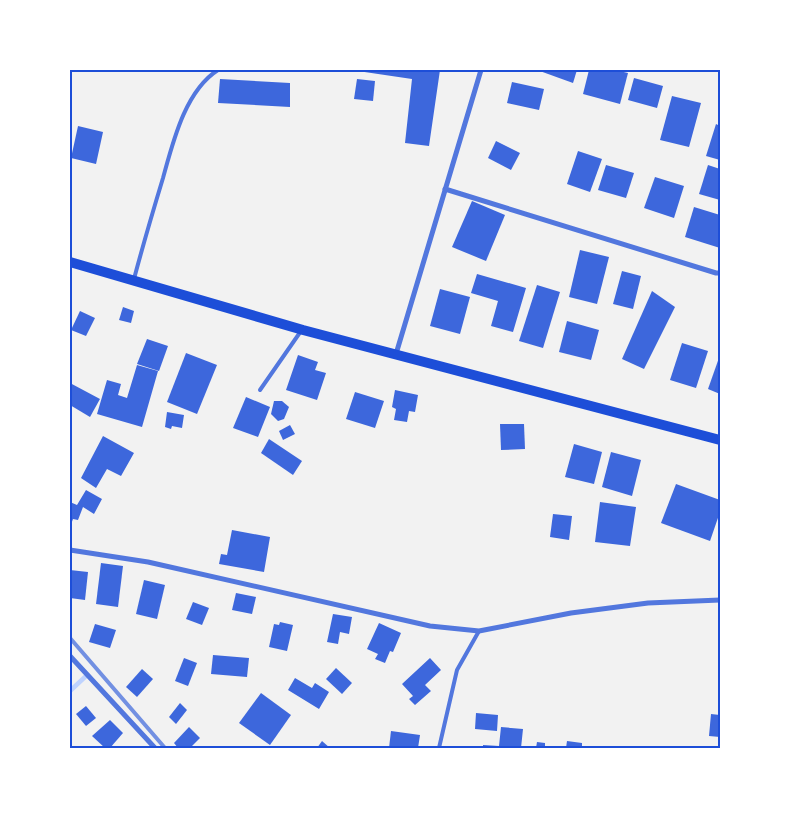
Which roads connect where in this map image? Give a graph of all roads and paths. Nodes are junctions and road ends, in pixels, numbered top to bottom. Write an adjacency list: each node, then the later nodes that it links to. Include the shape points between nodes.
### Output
1 (218, 70): 6 (lane, via 207,77 195,94 173,139)
2 (481, 70): 3 (street)
3 (444, 189): 5 (street); 8 (street)
4 (70, 262): 6 (main road)
5 (720, 273)
6 (134, 281): 7 (main road)
7 (302, 330): 8 (main road); 9 (lane)
8 (396, 355): 10 (main road)
9 (260, 390)
10 (720, 440)
11 (70, 550): 13 (street, via 148,562 430,626)
12 (720, 600): 13 (street, via 648,603 571,613)
13 (479, 632): 16 (lane, via 457,670)
14 (70, 656): 15 (street)
15 (155, 748)
16 (439, 748)

